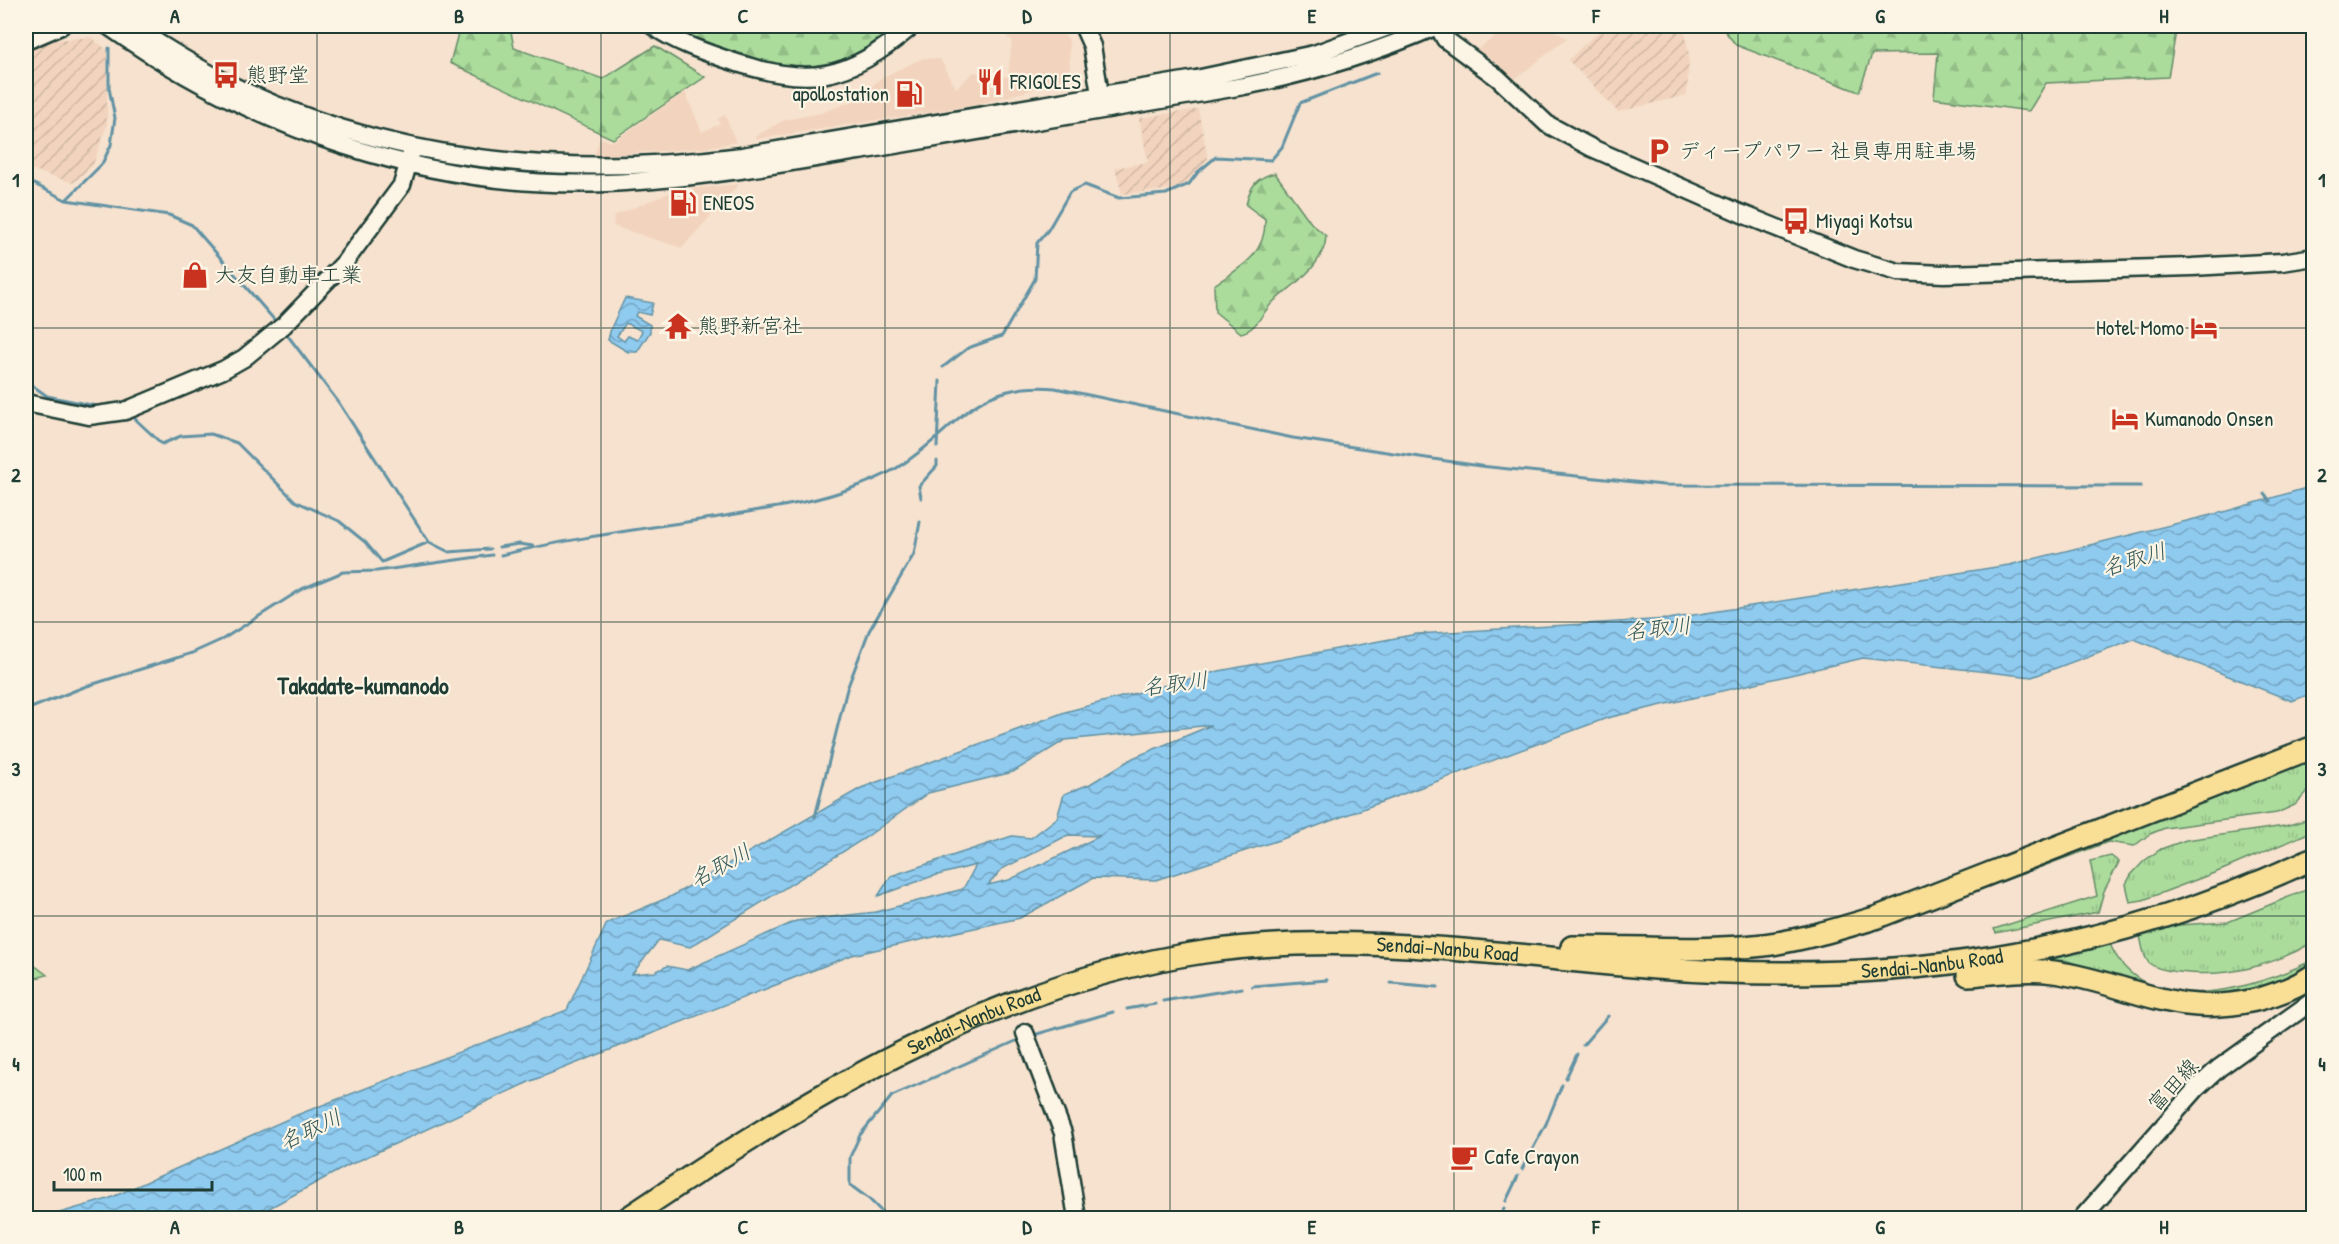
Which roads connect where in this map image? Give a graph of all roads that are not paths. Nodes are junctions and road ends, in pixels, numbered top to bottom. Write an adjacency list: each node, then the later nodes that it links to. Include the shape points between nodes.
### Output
1 (61, 26): 9 (street)
2 (108, 26): 11 (street, via 196,82 287,126 337,145)
3 (131, 26): 11 (street, via 227,83)
4 (653, 26): 5 (street, via 708,53 791,77 845,70 877,54)
5 (912, 26)
6 (1083, 26): 10 (street, via 1092,46)
7 (1391, 26): 10 (street, via 1314,54)
8 (1437, 26): 10 (street, via 1289,77); 12 (street, via 1445,39 1498,78 1547,124 1592,148 1751,217 1898,272 2192,267)
9 (26, 41)
10 (1102, 102): 11 (street, via 693,162 557,166)
11 (411, 156): 13 (street, via 402,185 344,262 281,328 244,358 125,411 89,416)
12 (2313, 257)
13 (26, 403)
14 (2313, 747): 16 (highway, via 1875,918 1817,935 1765,945 1710,949)
15 (2313, 858): 17 (highway, Sendai-Nanbu Road, via 2168,916 2067,945 2012,956 1849,972)
16 (1380, 942): 17 (highway, Sendai-Nanbu Road); 21 (highway, Sendai-Nanbu Road, via 1273,945 1202,952 1070,984 999,1008 921,1042 855,1077 706,1166)
17 (1655, 968): 18 (highway, via 1765,982 2053,972 2187,1006 2208,1007 2266,997 2301,984)
18 (2313, 975)
19 (2313, 1000): 23 (street, 富田線, via 2197,1088)
20 (1024, 1033): 22 (street, via 1063,1133)
21 (628, 1218)
22 (1077, 1218)
23 (2082, 1218)

